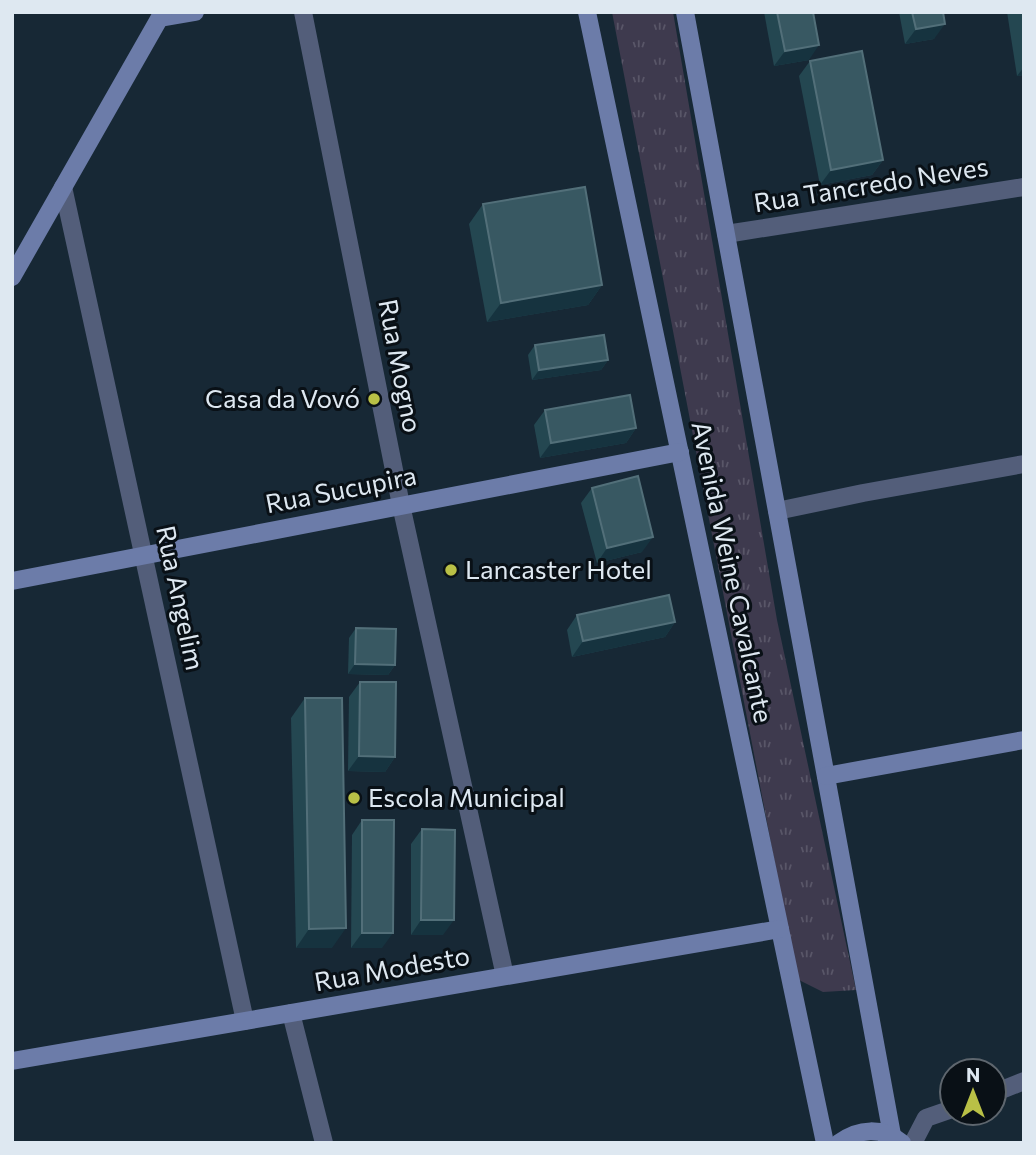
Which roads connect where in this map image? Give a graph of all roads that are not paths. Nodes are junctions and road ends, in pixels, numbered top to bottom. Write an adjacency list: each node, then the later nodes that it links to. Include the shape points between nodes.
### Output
1 (195, 12): 5 (main road)
2 (303, 12): 12 (street, Rua Mogno)
3 (587, 12): 10 (main road, Avenida Weine Cavalcante)
4 (685, 12): 8 (main road, Avenida Weine Cavalcante)
5 (162, 15): 6 (main road)
6 (64, 187): 9 (main road); 14 (street, Rua Angelim)
7 (1024, 187): 8 (street, Rua Tancredo Neves)
8 (726, 234): 13 (main road, Avenida Weine Cavalcante)
9 (12, 277)
10 (680, 452): 12 (main road, Rua Sucupira); 18 (main road, Avenida Weine Cavalcante)
11 (1024, 464): 13 (street)
12 (401, 505): 14 (main road, Rua Sucupira); 19 (street, Rua Mogno)
13 (777, 511): 17 (main road, Avenida Weine Cavalcante)
14 (144, 555): 15 (main road, Rua Sucupira); 21 (street, Rua Angelim)
15 (12, 581)
16 (1024, 740): 17 (main road)
17 (826, 776): 24 (main road, Avenida Weine Cavalcante)
18 (780, 929): 19 (main road, Rua Modesto); 26 (main road, Avenida Weine Cavalcante)
19 (505, 976): 20 (main road, Rua Modesto)
20 (291, 1013): 21 (main road, Rua Modesto); 25 (street)
21 (245, 1021): 22 (main road, Rua Modesto)
22 (12, 1060)
23 (938, 1113): 28 (street, via 926,1118)
24 (897, 1139): 27 (main road, via 874,1130)
25 (324, 1143)
26 (825, 1143)
27 (839, 1143)
28 (913, 1143)

